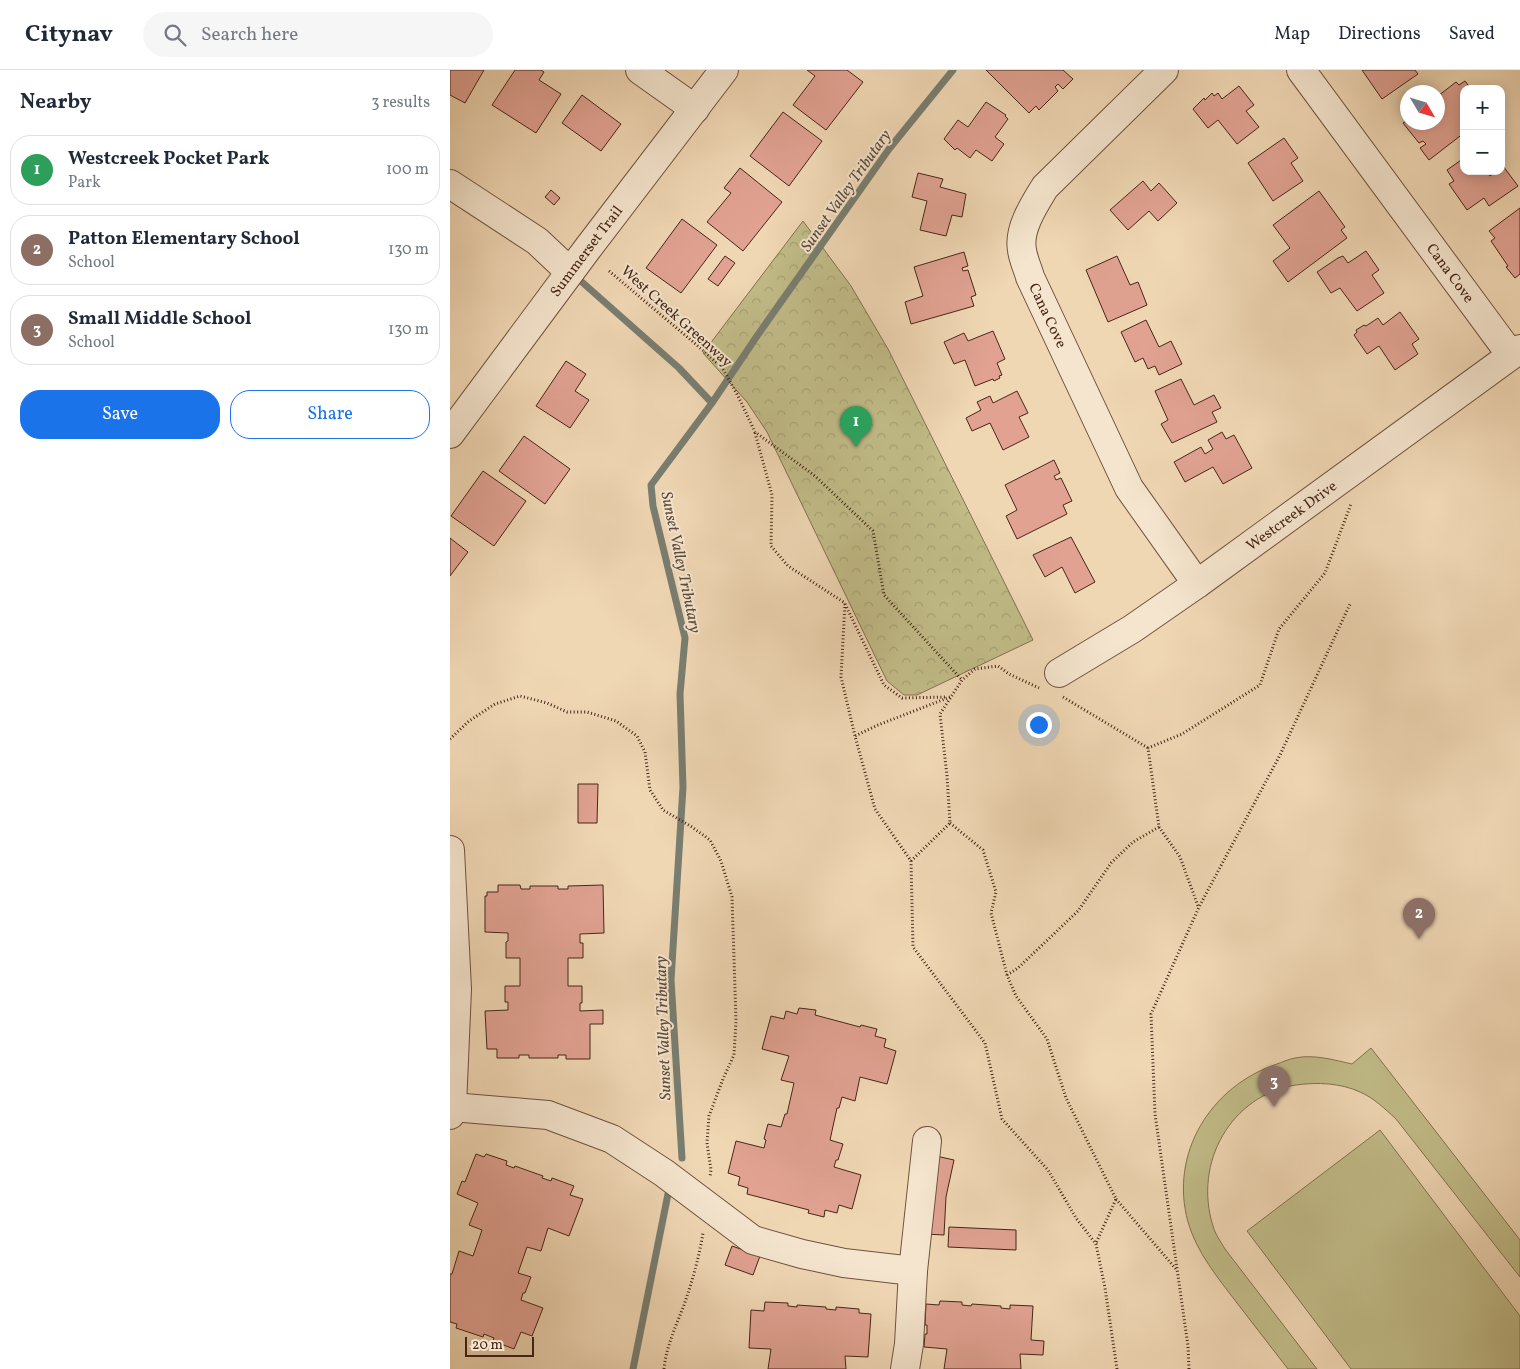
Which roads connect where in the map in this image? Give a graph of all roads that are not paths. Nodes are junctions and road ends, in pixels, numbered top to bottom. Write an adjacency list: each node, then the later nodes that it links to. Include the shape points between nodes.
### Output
1 (640, 70): 5 (street)
2 (724, 70): 5 (street, Summerset Trail)
3 (1164, 70): 10 (street, Cana Cove, via 1045,187 1025,225 1022,249 1030,277 1129,488)
4 (1301, 70): 8 (street, Cana Cove)
5 (695, 108): 7 (street, Summerset Trail)
6 (450, 184): 7 (street, via 537,241)
7 (570, 272): 9 (street, Summerset Trail)
8 (1516, 352): 10 (street, Westcreek Drive)
9 (450, 434)
10 (1196, 584): 11 (street, Westcreek Drive, via 1132,629)
11 (1058, 689)
12 (454, 844): 13 (street, via 457,989)
13 (451, 1111): 15 (street, via 548,1115 612,1140 664,1173 753,1240 844,1263)
14 (927, 1141): 15 (street)
15 (912, 1271): 16 (street, via 910,1344)
16 (905, 1369)

